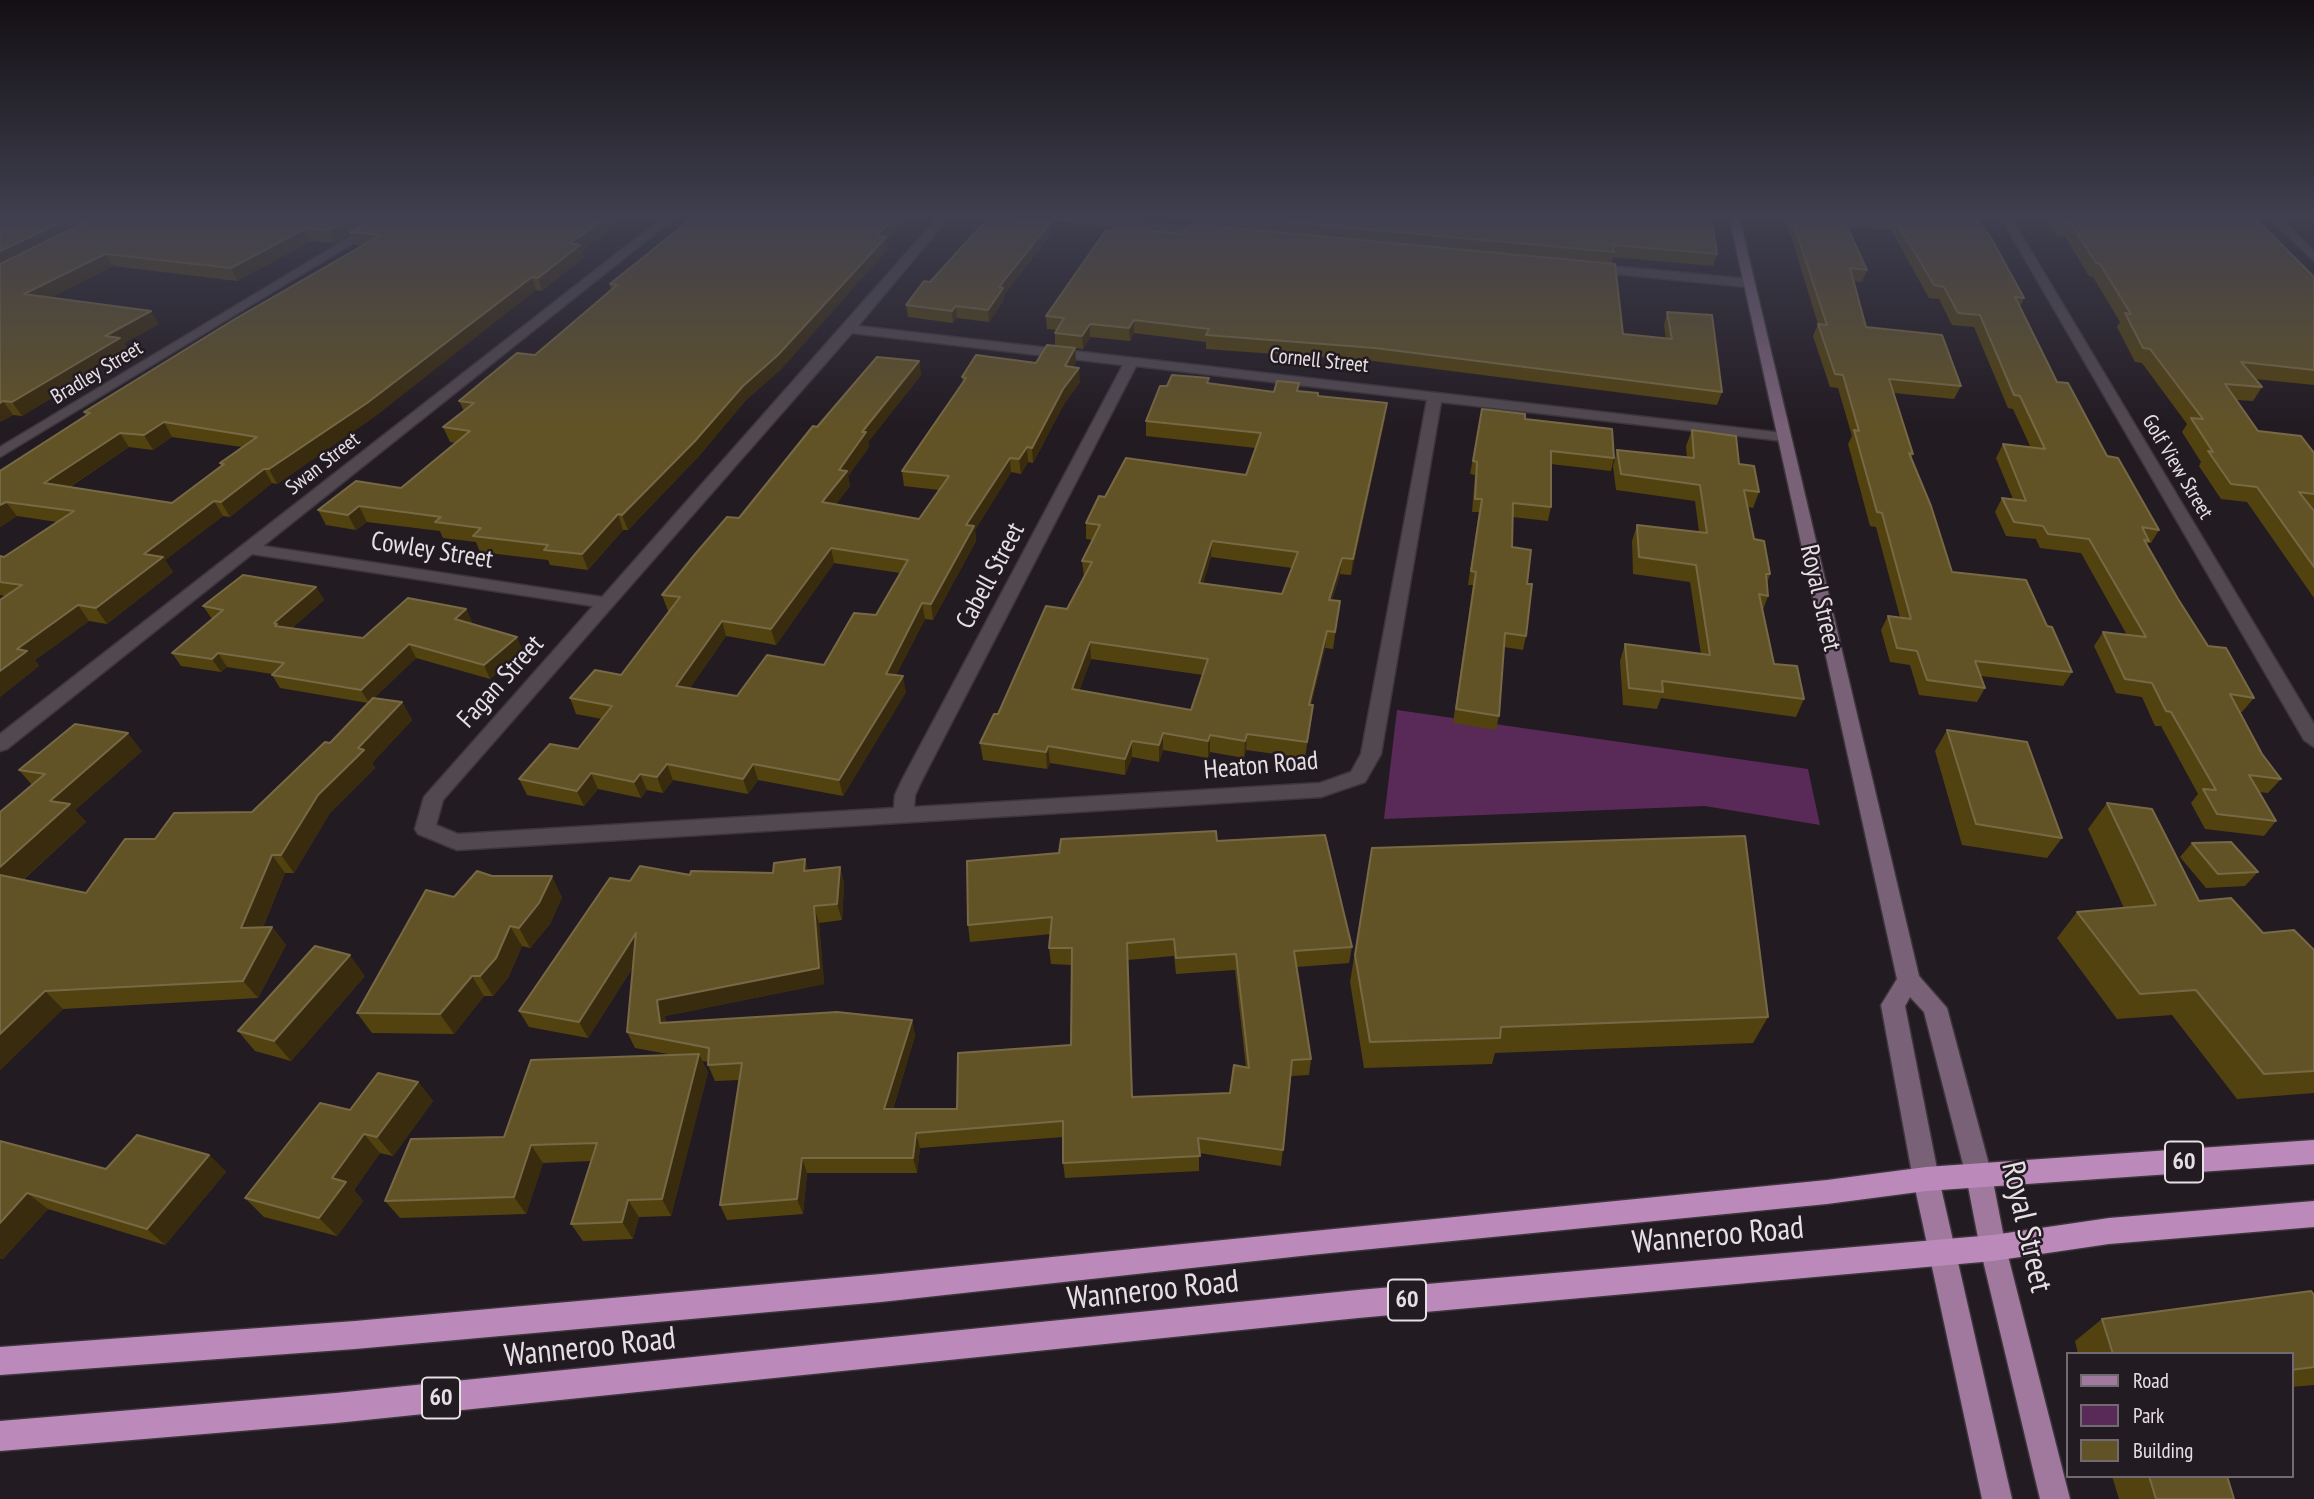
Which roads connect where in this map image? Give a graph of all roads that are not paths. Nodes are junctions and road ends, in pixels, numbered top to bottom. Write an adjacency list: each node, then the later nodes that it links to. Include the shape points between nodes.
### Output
1 (277, 286): 10 (street, Bradley Street)
2 (583, 286): 11 (street, Swan Street)
3 (886, 286): 6 (street, Fagan Street)
4 (1749, 286): 9 (main road, Royal Street)
5 (2046, 286): 13 (street, Golf View Street)
6 (849, 329): 7 (street, Cornell Street); 12 (street, Fagan Street)
7 (1132, 362): 8 (street, Cornell Street); 15 (street, Cabell Street, via 912,780)
8 (1435, 395): 9 (street, Cornell Street); 15 (street, Heaton Road, via 1371,754 1358,777 1321,790)
9 (1783, 437): 16 (main road, Royal Street)
10 (0, 453)
11 (251, 548): 12 (street, Cowley Street); 14 (street, Swan Street)
12 (606, 603): 15 (street, Fagan Street, via 434,797 425,829 457,842)
13 (2314, 740)
14 (0, 744)
15 (903, 817)
16 (1909, 980): 18 (main road, Royal Street, via 1935,1008); 19 (main road, via 1892,1005)
17 (2314, 1152): 18 (highway, Wanneroo Road / 60)
18 (1979, 1176): 19 (highway, Wanneroo Road / 60); 21 (main road, Royal Street)
19 (1926, 1179): 22 (main road); 23 (highway, Wanneroo Road / 60, via 881,1288)
20 (2314, 1214): 21 (highway, Wanneroo Road / 60, via 2109,1231)
21 (1993, 1248): 22 (highway, Wanneroo Road / 60); 26 (main road, Royal Street)
22 (1942, 1252): 24 (highway, Wanneroo Road / 60, via 1358,1304 336,1408); 25 (main road)
23 (0, 1362)
24 (0, 1436)
25 (1997, 1499)
26 (2055, 1499)

